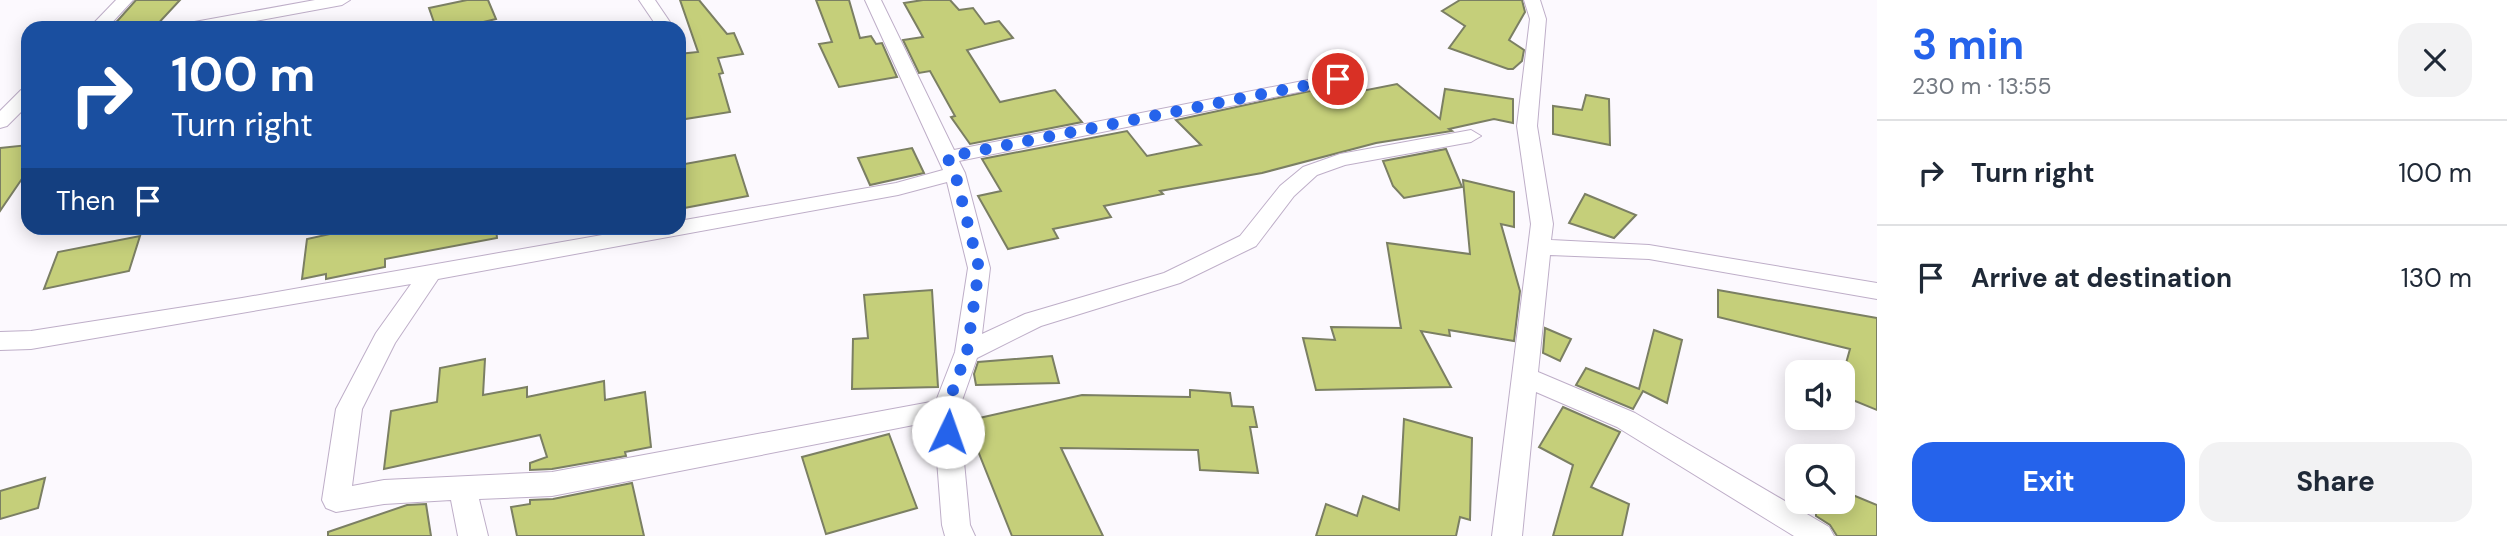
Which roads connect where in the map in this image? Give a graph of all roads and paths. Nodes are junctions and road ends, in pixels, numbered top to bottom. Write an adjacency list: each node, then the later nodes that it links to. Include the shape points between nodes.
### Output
1 (125, 0): 6 (street)
2 (342, 0): 7 (street)
3 (647, 0): 8 (street)
4 (873, 0): 13 (street)
5 (1532, 0): 16 (street, via 1538,19 1527,126 1542,224)
6 (104, 21)
7 (268, 21)
8 (661, 21)
9 (1338, 79): 13 (street)
10 (21, 101): 11 (street)
11 (0, 122)
12 (1471, 136): 20 (street, via 1340,160 1310,171 1287,191 1248,241 1172,278 1033,320)
13 (951, 165): 14 (street, via 898,189); 20 (street, via 979,268)
14 (686, 227)
15 (639, 235): 17 (street)
16 (1539, 247): 18 (street, via 1648,252); 21 (street)
17 (431, 272): 19 (street, via 31,340); 23 (street, via 385,339 349,409 336,500)
18 (1877, 291)
19 (0, 341)
20 (967, 352): 22 (street)
21 (1525, 377): 26 (street); 27 (street, via 1626,420)
22 (946, 409): 23 (street, via 552,484); 25 (street)
23 (463, 488): 24 (street)
24 (474, 536)
25 (960, 536)
26 (1507, 536)
27 (1819, 536)

